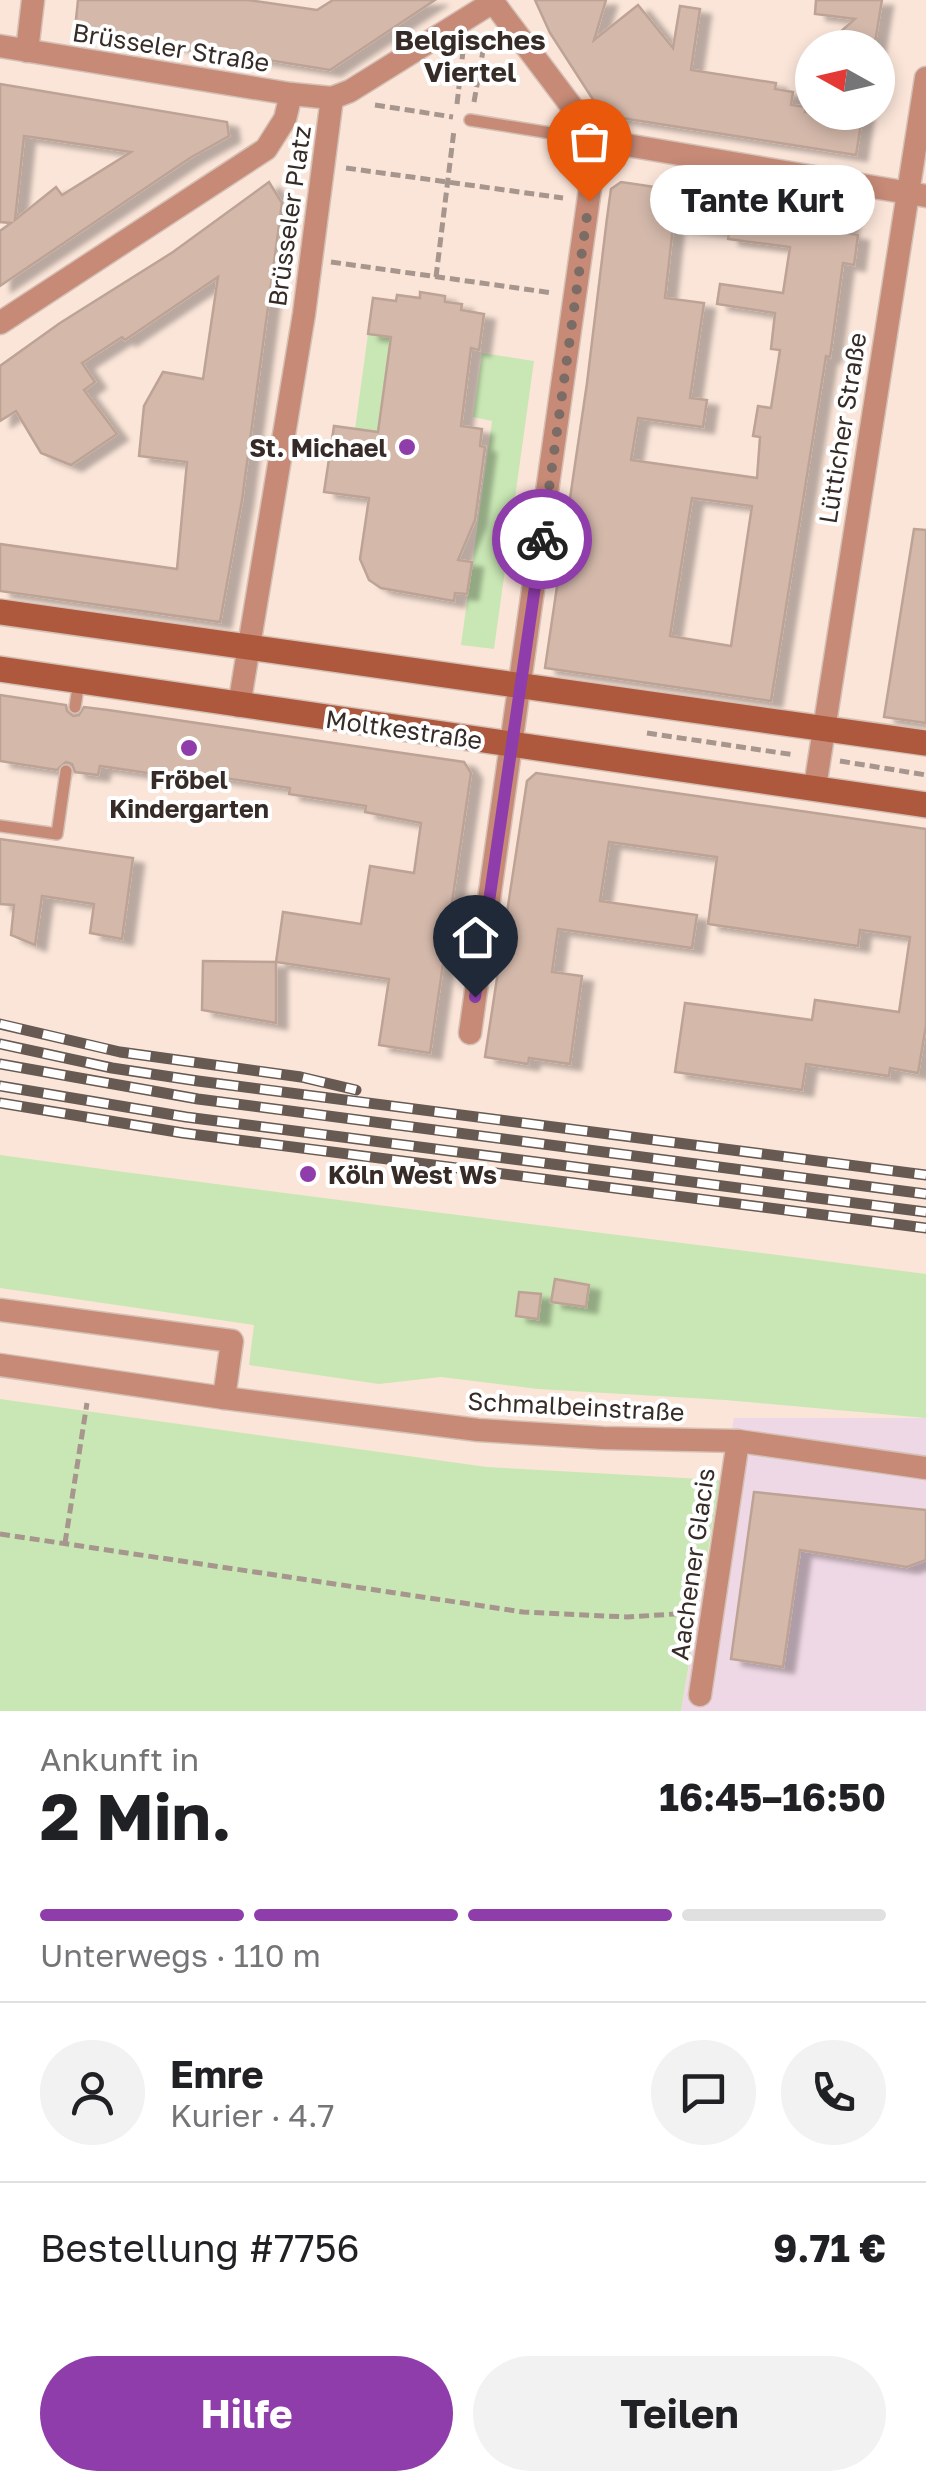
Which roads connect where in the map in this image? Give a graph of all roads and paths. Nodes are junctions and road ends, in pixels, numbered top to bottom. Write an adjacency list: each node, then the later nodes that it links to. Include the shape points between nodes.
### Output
1 (33, 0): 5 (street)
2 (493, 1): 3 (street, Brüsseler Platz); 10 (path); 11 (street)
3 (467, 18): 8 (street, Brüsseler Platz); 9 (path)
4 (0, 46): 5 (street, Brüsseler Straße)
5 (27, 51): 7 (street, Brüsseler Straße)
6 (926, 78): 14 (street, Lütticher Straße)
7 (292, 94): 8 (street, Brüsseler Straße); 19 (street, via 266,149)
8 (332, 98): 9 (path); 12 (street, Brüsseler Platz)
9 (455, 118): 13 (path)
10 (470, 120): 11 (lane)
11 (597, 140): 14 (street); 15 (street)
12 (324, 165): 13 (path); 16 (street, Brüsseler Platz)
13 (448, 182): 15 (path); 17 (path)
14 (917, 194): 25 (street, Lütticher Straße)
15 (589, 201): 18 (street)
16 (311, 260): 17 (path); 21 (street, Brüsseler Platz)
17 (436, 277): 18 (path)
18 (576, 296): 23 (street)
19 (0, 323)
20 (0, 612): 21 (street)
21 (248, 645): 23 (street); 24 (street, Brüsseler Platz)
22 (0, 669): 24 (street, Moltkestraße, via 77,694)
23 (521, 684): 25 (street); 27 (street)
24 (239, 706): 27 (street, Moltkestraße)
25 (823, 728): 26 (street); 29 (street, Lütticher Straße)
26 (926, 743)
27 (511, 744): 29 (street, Moltkestraße); 32 (street)
28 (66, 771): 31 (lane, via 57,834)
29 (815, 787): 30 (street, Moltkestraße)
30 (926, 805)
31 (0, 826)
32 (470, 1034)
33 (0, 1310): 36 (street, via 232,1341)
34 (0, 1366): 35 (street, Schmalbeinstraße)
35 (90, 1379): 36 (street, Schmalbeinstraße); 40 (path)
36 (224, 1398): 37 (street, Schmalbeinstraße, via 478,1430)
37 (738, 1441): 38 (street, Schmalbeinstraße); 42 (street, Aachener Glacis)
38 (926, 1468)
39 (0, 1534): 40 (path)
40 (64, 1543): 41 (path, via 523,1612)
41 (677, 1612)
42 (700, 1695)

